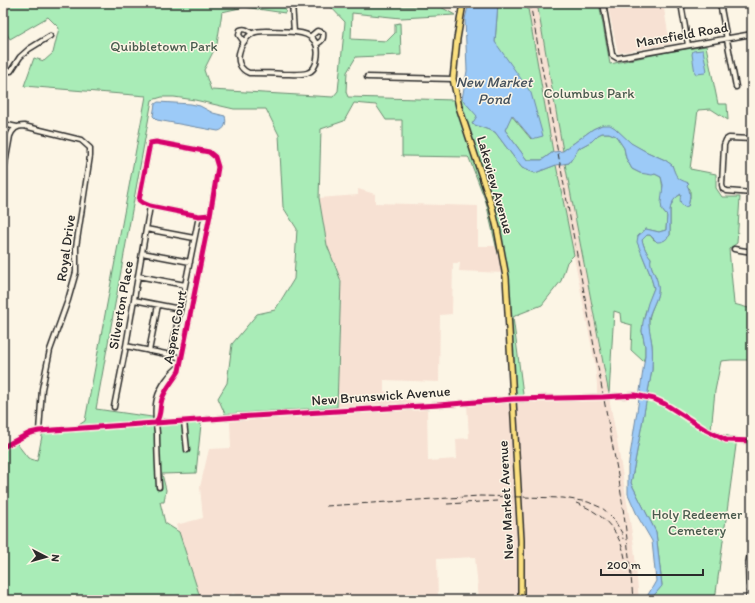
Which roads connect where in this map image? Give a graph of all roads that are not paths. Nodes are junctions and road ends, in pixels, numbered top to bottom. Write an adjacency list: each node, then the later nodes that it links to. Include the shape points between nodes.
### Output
1 (292, 3): 6 (street)
2 (463, 3): 17 (main road, Lakeview Avenue, via 456,39)
3 (602, 3): 14 (street, Mansfield Road, via 612,55 617,58)
4 (681, 3): 14 (street)
5 (720, 3): 11 (street)
6 (294, 32): 7 (street, via 260,31); 10 (street)
7 (252, 34): 12 (street); 12 (street, via 247,30 240,30 239,35)
8 (752, 34): 11 (street, Mansfield Road)
9 (50, 36): 15 (street, via 20,57 11,71)
10 (311, 36): 13 (street); 13 (street, via 317,31 323,33 323,40)
11 (726, 38): 14 (street, Mansfield Road); 18 (street)
12 (244, 42): 13 (street, via 238,60 240,66 249,73 309,73 315,67)
13 (317, 44)
14 (688, 45)
15 (3, 71)
16 (367, 77): 17 (street)
17 (453, 79): 42 (main road, Lakeview Avenue, via 459,107 492,207 501,246 506,276)
18 (736, 87)
19 (3, 124): 20 (street)
20 (17, 127): 22 (street, via 10,136); 46 (street, Royal Drive, via 24,126 81,140 90,148 76,247 76,272 50,350 42,389)
21 (752, 138): 23 (street, via 726,140 722,185 727,192)
22 (3, 175)
23 (752, 193)
24 (150, 206): 25 (street, Aspen Court, via 139,200 150,143 156,142 209,152 214,157 218,167); 26 (street); 27 (street, Silverton Place)
25 (210, 215): 26 (street); 41 (street, Aspen Court)
26 (199, 216): 28 (street)
27 (146, 229): 28 (street); 31 (street, Silverton Place)
28 (194, 238): 32 (street)
29 (734, 249): 30 (street)
30 (752, 252)
31 (142, 253): 32 (street); 33 (street, Silverton Place)
32 (190, 262): 34 (street)
33 (138, 276): 34 (street); 35 (street, Silverton Place)
34 (185, 285): 37 (street)
35 (134, 300): 36 (street); 38 (street, Silverton Place)
36 (158, 305): 37 (street); 39 (street)
37 (180, 309): 40 (street)
38 (126, 346): 39 (street); 43 (street, Silverton Place)
39 (149, 351): 40 (street)
40 (171, 355): 41 (street)
41 (181, 358): 45 (street, Aspen Court, via 179,371 161,401 160,416)
42 (513, 399): 44 (street, New Brunswick Avenue); 47 (street, New Brunswick Avenue, via 635,396 654,399 726,440); 53 (main road, New Market Avenue, via 522,544)
43 (114, 407)
44 (184, 421): 45 (street, New Brunswick Avenue); 49 (street)
45 (156, 423): 46 (street, New Brunswick Avenue); 50 (street, Aspen Court)
46 (39, 431): 48 (street, New Brunswick Avenue)
47 (752, 441)
48 (3, 446)
49 (187, 450)
50 (159, 487)
51 (752, 544): 52 (street, via 748,564)
52 (750, 580): 54 (street)
53 (522, 600)
54 (749, 600)

